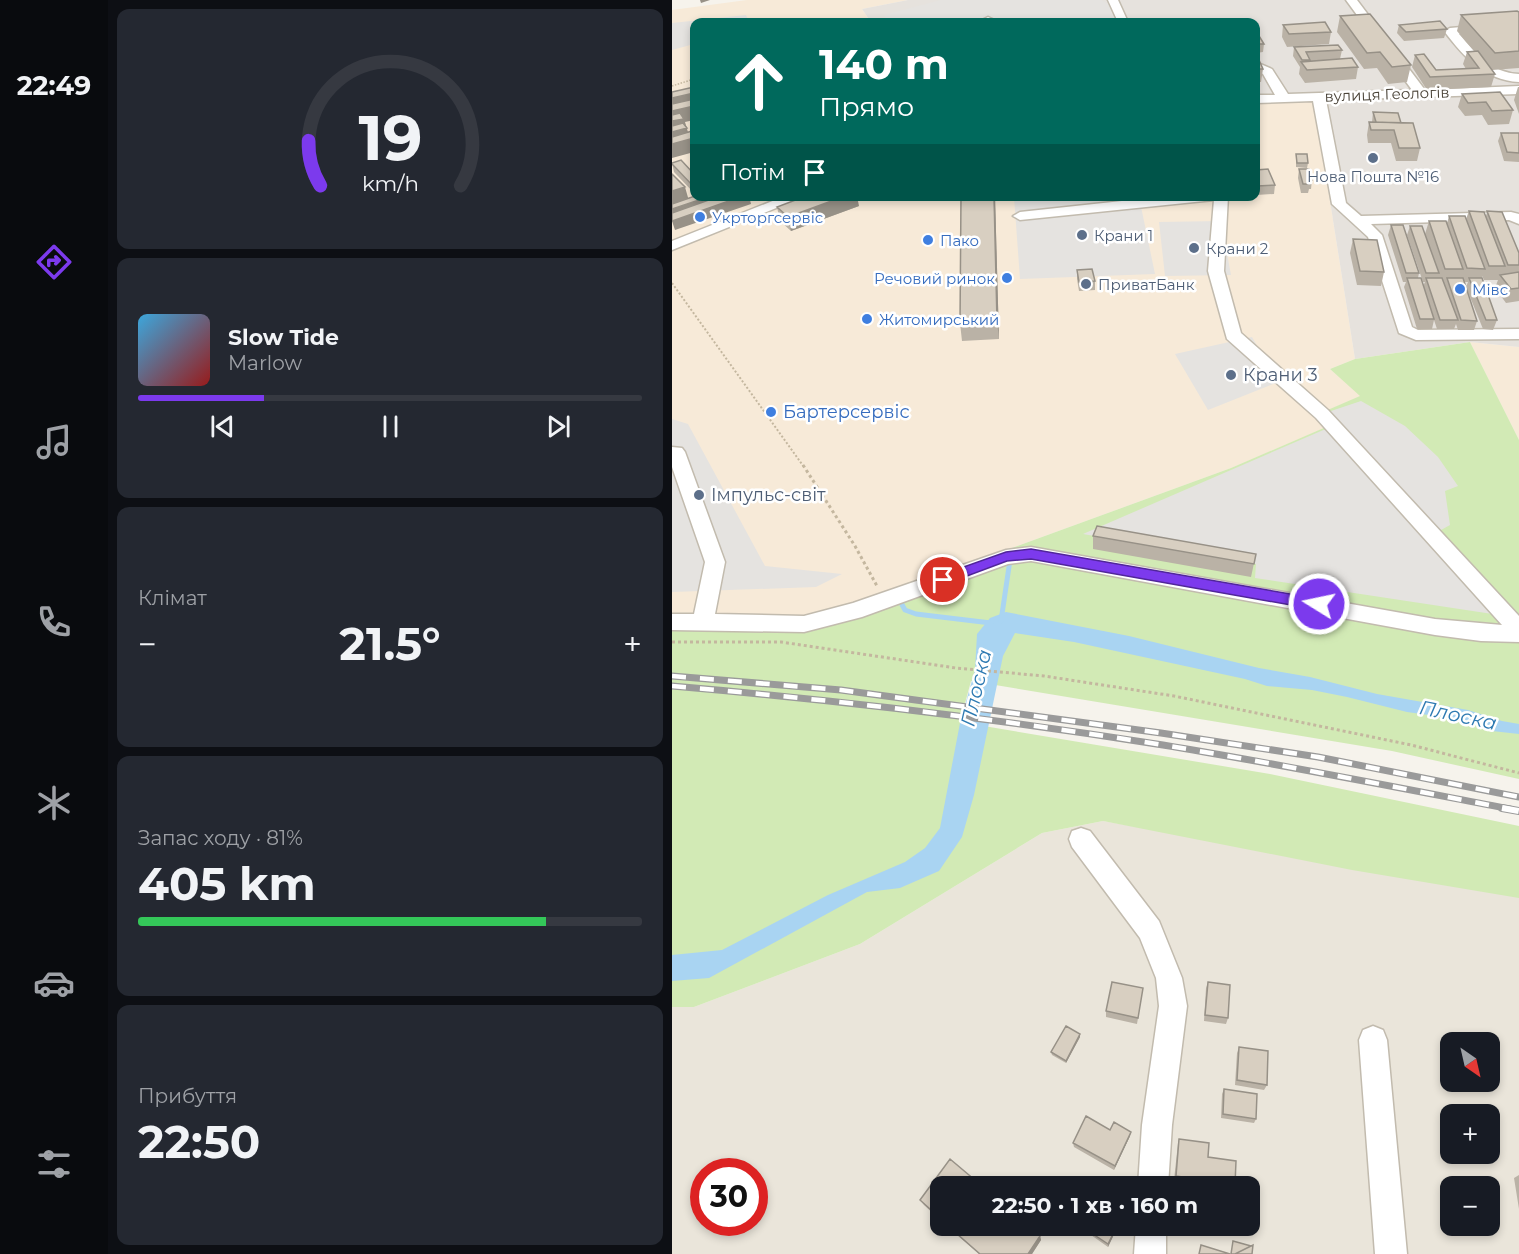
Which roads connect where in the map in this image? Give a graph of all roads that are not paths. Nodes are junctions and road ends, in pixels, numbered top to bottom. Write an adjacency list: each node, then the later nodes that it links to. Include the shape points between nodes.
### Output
1 (1113, 0): 3 (street)
2 (1351, 0): 9 (street)
3 (1121, 18)
4 (1452, 21): 5 (street, via 1506,17)
5 (1519, 24): 7 (street, via 1450,31 1487,72)
6 (1260, 68): 11 (street, via 1268,72)
7 (1519, 78)
8 (1519, 90): 9 (street, вулиця Геологів)
9 (1421, 93): 10 (street, вулиця Геологів)
10 (1319, 97): 11 (street, вулиця Геологів); 17 (street, via 1339,204)
11 (1283, 98): 12 (street, вулиця Геологів)
12 (1260, 99)
13 (786, 201): 19 (street)
14 (1166, 201): 16 (street)
15 (1221, 201): 24 (street, via 1216,271 1233,335 1322,414)
16 (1020, 216)
17 (1358, 220): 18 (street, via 1511,216); 20 (street, via 1375,235 1409,333)
18 (1519, 220)
19 (672, 246)
20 (1519, 334)
21 (676, 452): 23 (street, via 715,562)
22 (672, 622): 23 (street)
23 (703, 623): 24 (street, via 804,624 855,611 1006,557 1031,554 1435,627 1481,633)
24 (1519, 632)
25 (1081, 839): 27 (street, via 1150,930 1169,978 1173,1006)
26 (1374, 1040): 30 (street)
27 (1154, 1176)
28 (1151, 1236): 29 (street)
29 (1150, 1254)
30 (1391, 1254)

